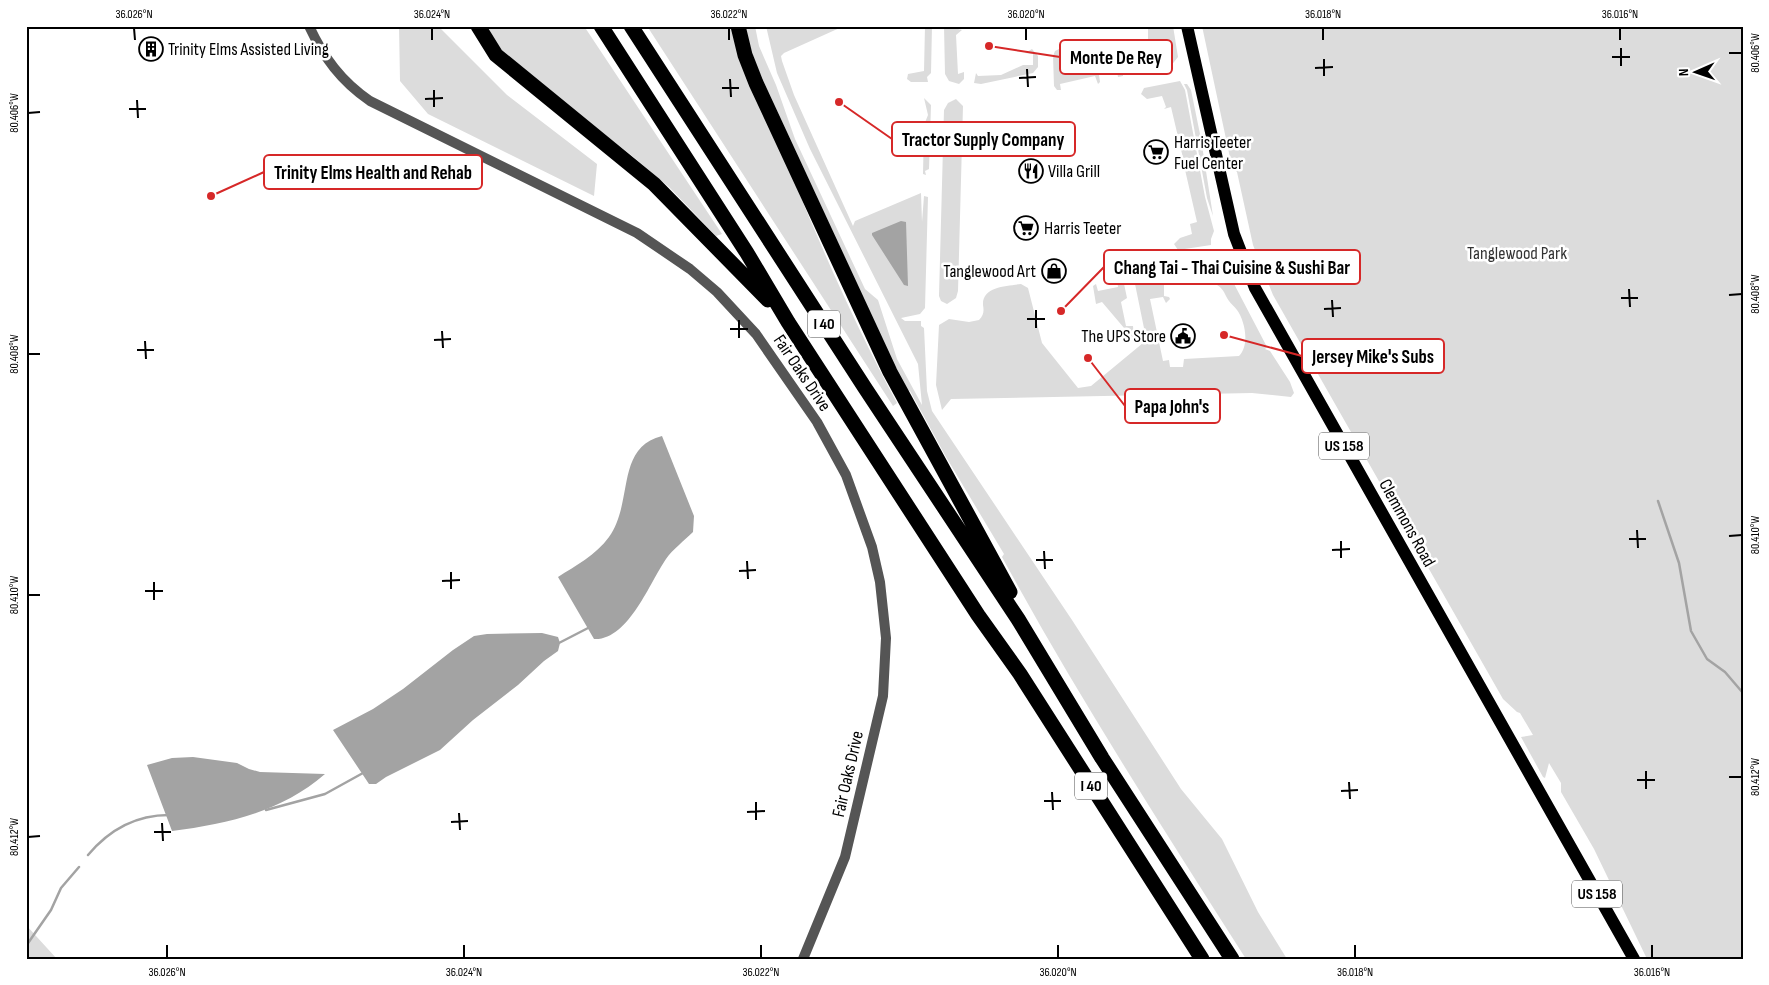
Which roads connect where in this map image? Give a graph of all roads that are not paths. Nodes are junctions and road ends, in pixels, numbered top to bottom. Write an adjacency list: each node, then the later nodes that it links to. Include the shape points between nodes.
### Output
1 (309, 26): 9 (street, Fair Oaks Drive, via 337,74 370,101 637,233 690,269 717,292 756,334 817,422 846,474 872,546 880,582 886,638 883,696 845,856)
2 (478, 26): 7 (highway, via 496,55 654,184)
3 (601, 26): 7 (highway, I 40)
4 (631, 26): 8 (highway, I 40)
5 (738, 26): 8 (highway, via 756,83 860,310 913,416 1011,594)
6 (1187, 26): 12 (main road, Clemmons Road / US 158, via 1234,234 1255,288)
7 (788, 322): 10 (highway, I 40, via 978,615 1020,674)
8 (1018, 619): 11 (highway, I 40, via 1102,758)
9 (803, 959)
10 (1202, 959)
11 (1232, 959)
12 (1634, 959)

